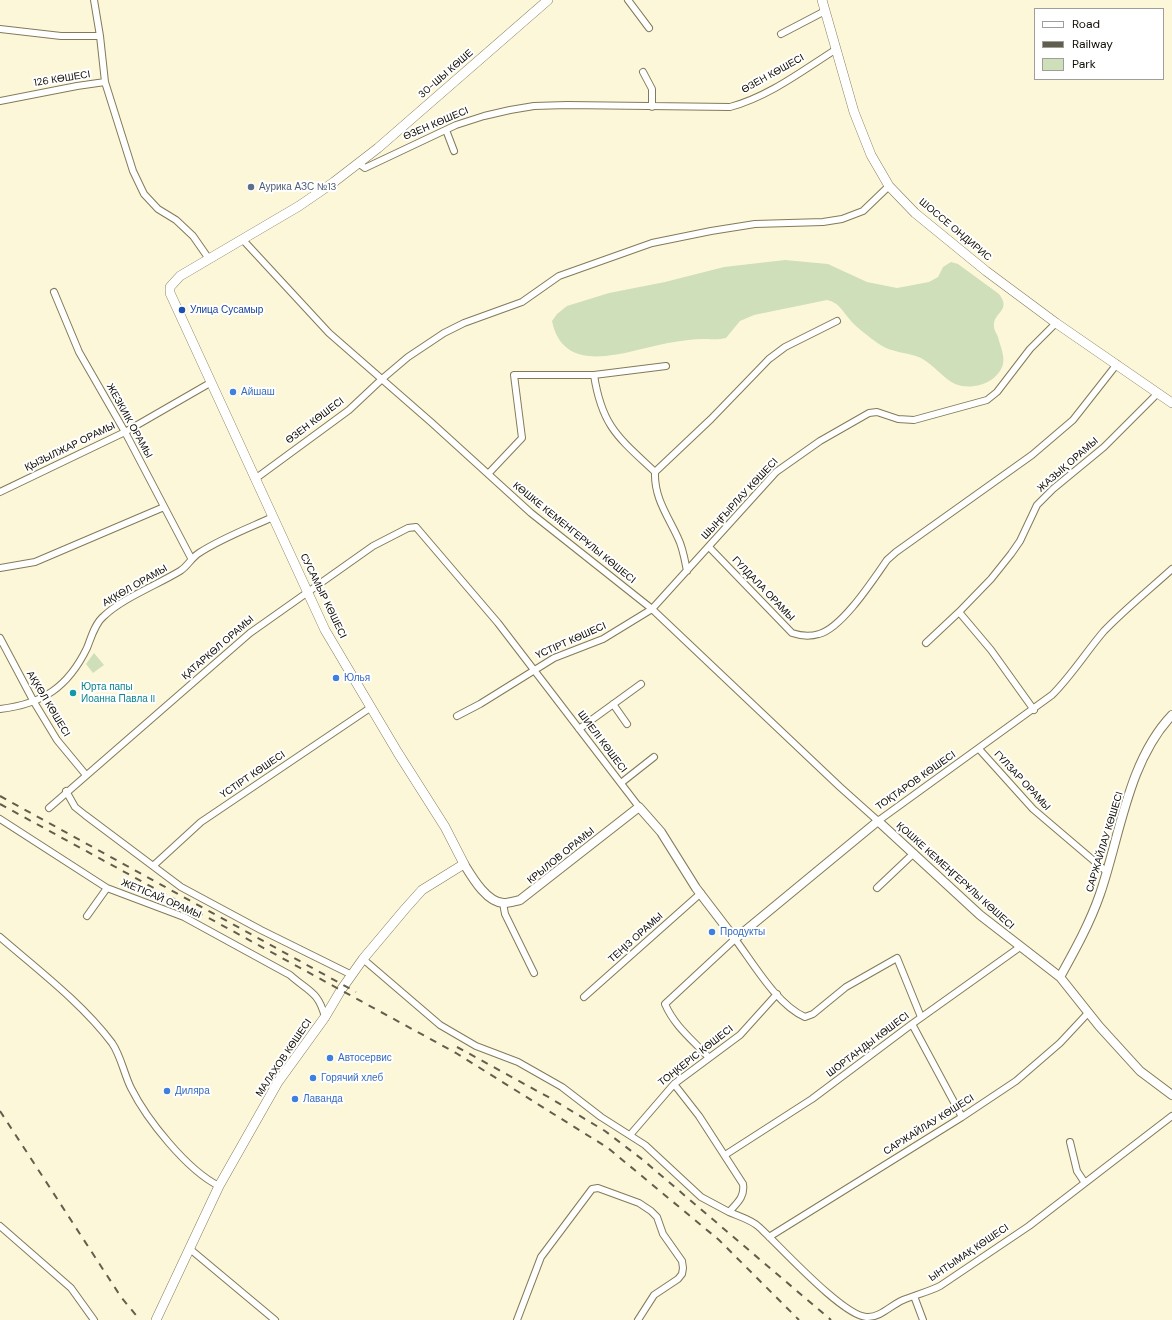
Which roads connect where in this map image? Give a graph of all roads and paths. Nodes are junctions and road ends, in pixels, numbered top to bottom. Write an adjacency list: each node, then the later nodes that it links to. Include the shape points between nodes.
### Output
1 (94, 0): 9 (street, 126 КӨШЕСІ)
2 (548, 0): 17 (main road, 30-ШЫ КӨШЕ)
3 (628, 0): 6 (street)
4 (822, 0): 5 (main road, ШОССЕ ОНДИРИС)
5 (825, 11): 8 (street); 10 (main road, ШОССЕ ОНДИРИС)
6 (649, 28)
7 (0, 29): 9 (street, via 61,36)
8 (782, 34)
9 (100, 36): 12 (street, 126 КӨШЕСІ)
10 (835, 50): 14 (street, ӨЗЕН КӨШЕСІ, via 790,79 744,103 718,108); 18 (main road, ШОССЕ ОНДИРИС, via 854,112 871,155)
11 (643, 72): 14 (street, via 652,89)
12 (105, 82): 13 (street, 126 КӨШЕСІ); 20 (street, via 133,171 144,194 158,209 176,220 193,236)
13 (0, 101)
14 (652, 107): 15 (street, ӨЗЕН КӨШЕСІ, via 534,106 484,116)
15 (446, 130): 16 (street); 17 (street, ӨЗЕН КӨШЕСІ, via 365,168)
16 (454, 151)
17 (358, 163): 19 (main road, via 299,206)
18 (889, 186): 23 (main road, ШОССЕ ОНДИРИС, via 915,213 986,271); 27 (street, ӨЗЕН КӨШЕСІ, via 863,211 842,219 755,224 676,238 559,276 522,302 480,316 444,333)
19 (243, 240): 20 (main road); 27 (street, КӨШКЕ КЕМЕНГЕРҰЛЫ КӨШЕСІ, via 314,318)
20 (209, 259): 28 (main road, СУСАМЫР КӨШЕСІ, via 180,276 170,287 170,293)
21 (54, 292): 31 (street, ЖЕЗКИІК ОРАМЫ, via 79,352)
22 (837, 321): 32 (street, via 785,347 769,358 711,419)
23 (1056, 323): 24 (main road, ШОССЕ ОНДИРИС); 39 (street, ШЫҢҒЫРЛАУ КӨШЕСІ, via 1030,349 997,392 987,400 914,420 898,419 877,412 869,413 790,460 776,472)
24 (1117, 364): 29 (main road, ШОССЕ ОНДИРИС); 39 (street, ГҮЛДАЛА ОРАМЫ, via 1067,425 1032,455 896,552 837,623 820,634 808,636 792,633)
25 (666, 366): 26 (street)
26 (594, 375): 32 (street, via 601,408 610,427); 33 (street, via 514,375 522,438)
27 (382, 378): 33 (street, КӨШКЕ КЕМЕНГЕРҰЛЫ КӨШЕСІ); 34 (street, ӨЗЕН КӨШЕСІ, via 349,410)
28 (210, 383): 31 (street, ҚЫЗЫЛЖАР ОРАМЫ); 34 (main road, СУСАМЫР КӨШЕСІ)
29 (1158, 393): 30 (main road, ШОССЕ ОНДИРИС); 46 (street, ЖАЗЫҚ ОРАМЫ, via 1104,447 1037,505 1024,535 1011,554)
30 (1172, 403)
31 (125, 432): 35 (street, ҚЫЗЫЛЖАР ОРАМЫ); 36 (street, ЖЕЗКИІК ОРАМЫ)
32 (655, 472): 43 (street, via 657,492 667,519 679,539)
33 (488, 474): 45 (street, КӨШКЕ КЕМЕНГЕРҰЛЫ КӨШЕСІ, via 531,513)
34 (255, 479): 37 (main road, СУСАМЫР КӨШЕСІ)
35 (0, 492)
36 (164, 507): 40 (street, ЖЕЗКИІК ОРАМЫ); 41 (street, via 35,562)
37 (273, 517): 40 (street, АҚКӨЛ ОРАМЫ); 44 (main road, СУСАМЫР КӨШЕСІ)
38 (394, 534): 44 (street, ҚАТАРКӨЛ ОРАМЫ); 49 (street, ШИЕЛІ КӨШЕСІ, via 416,527)
39 (709, 547): 43 (street, ШЫҢҒЫРЛАУ КӨШЕСІ)
40 (191, 558): 51 (street, АҚКӨЛ ОРАМЫ, via 182,570 102,617 73,673 64,683)
41 (0, 568)
42 (1172, 569): 55 (street, ТОҚТАРОВ КӨШЕСІ, via 1105,630 1067,681)
43 (687, 571): 45 (street, ШЫҢҒЫРЛАУ КӨШЕСІ)
44 (307, 591): 53 (main road, СУСАМЫР КӨШЕСІ, via 325,630); 62 (street, ҚАТАРКӨЛ ОРАМЫ, via 250,632)
45 (652, 609): 49 (street, ҮСТІРТ КӨШЕСІ, via 603,639 554,658); 68 (street, КӨШКЕ КЕМЕНГЕРҰЛЫ КӨШЕСІ)
46 (959, 612): 48 (street, ЖАЗЫҚ ОРАМЫ); 55 (street, via 991,650)
47 (0, 638): 51 (street, АҚКӨЛ КӨШЕСІ)
48 (926, 643)
49 (534, 669): 57 (street, ҮСТІРТ КӨШЕСІ); 59 (street, ШИЕЛІ КӨШЕСІ)
50 (641, 684): 52 (street)
51 (34, 702): 54 (street, АҚКӨЛ ОРАМЫ); 62 (street, АҚКӨЛ КӨШЕСІ, via 57,740)
52 (613, 704): 58 (street); 59 (street)
53 (370, 708): 70 (main road, СУСАМЫР КӨШЕСІ, via 445,827); 71 (street, ҮСТІРТ КӨШЕСІ, via 201,822)
54 (0, 709)
55 (1034, 710): 60 (street, ТОҚТАРОВ КӨШЕСІ)
56 (1172, 715): 72 (street, САРЖАЙЛАУ КӨШЕСІ, via 1162,726 1140,766)
57 (458, 716)
58 (627, 724)
59 (579, 729): 63 (street, ШИЕЛІ КӨШЕСІ)
60 (979, 749): 68 (street, ТОҚТАРОВ КӨШЕСІ); 72 (street, ГҮЛЗАР ОРАМЫ, via 1033,809)
61 (654, 756): 63 (street)
62 (86, 775): 64 (street, ҚАТАРКӨЛ ОРАМЫ)
63 (620, 783): 65 (street, ШИЕЛІ КӨШЕСІ)
64 (66, 791): 66 (street, ҚАТАРКӨЛ ОРАМЫ); 71 (street, via 75,807)
65 (639, 807): 75 (street, ШИЕЛІ КӨШЕСІ, via 661,832); 76 (street, КРЫЛОВ ОРАМЫ, via 530,894 520,900)
66 (49, 808)
67 (0, 819): 73 (street, ЖЕТІСАЙ ОРАМЫ)
68 (878, 820): 69 (street, ҚОШКЕ КЕМЕҢГЕРҰЛЫ КӨШЕСІ); 79 (street, ТОҚТАРОВ КӨШЕСІ)
69 (914, 853): 74 (street); 80 (street, ҚОШКЕ КЕМЕҢГЕРҰЛЫ КӨШЕСІ, via 980,915)
70 (464, 864): 76 (street, СУСАМЫР КӨШЕСІ, via 476,884 490,897); 81 (main road, МАЛАХОВ КӨШЕСІ, via 422,890)
71 (153, 866): 83 (street, via 181,887)
72 (1107, 872): 84 (street, САРЖАЙЛАУ КӨШЕСІ, via 1092,914)
73 (107, 888): 77 (street); 88 (street, ЖЕТІСАЙ ОРАМЫ, via 184,917 290,975 316,995 321,1002)
74 (877, 888)
75 (700, 893): 79 (street, ШИЕЛІ КӨШЕСІ); 86 (street, ТЕҢІЗ ОРАМЫ)
76 (503, 903): 82 (street, via 505,914)
77 (87, 916)
78 (0, 937): 100 (street, via 90,1018 113,1044 132,1089 147,1115 186,1161 204,1178)
79 (735, 938): 85 (street, ШИЕЛІ КӨШЕСІ); 91 (street, ТОҚТАРОВ КӨШЕСІ, via 665,1004 681,1031)
80 (1020, 947): 84 (street, ҚОШКЕ КЕМЕҢГЕРҰЛЫ КӨШЕСІ); 89 (street, ШОРТАНДЫ КӨШЕСІ)
81 (363, 959): 83 (main road, МАЛАХОВ КӨШЕСІ); 96 (street, ЫНТЫМАҚ КӨШЕСІ, via 440,1025 476,1046 518,1062 546,1077)
82 (534, 973)
83 (352, 975): 88 (main road, МАЛАХОВ КӨШЕСІ)
84 (1060, 977): 87 (street, ҚОШКЕ КЕМЕҢГЕРҰЛЫ КӨШЕСІ)
85 (777, 994): 89 (street, ШИЕЛІ КӨШЕСІ, via 799,1015 805,1017 813,1014 846,987 897,958); 91 (street, ТОҢКЕРIС КӨШЕСІ, via 740,1035)
86 (584, 997)
87 (1088, 1013): 93 (street, ҚОШКЕ КЕМЕҢГЕРҰЛЫ КӨШЕСІ, via 1140,1071); 95 (street, САРЖАЙЛАУ КӨШЕСІ, via 1060,1043 1016,1081)
88 (325, 1018): 100 (main road, МАЛАХОВ КӨШЕСІ, via 278,1082)
89 (921, 1018): 90 (street, ШОРТАНДЫ КӨШЕСІ)
90 (912, 1024): 95 (street); 98 (street, ШОРТАНДЫ КӨШЕСІ, via 812,1099)
91 (709, 1058): 92 (street, ТОҢКЕРIС КӨШЕСІ)
92 (674, 1084): 96 (street, ТОҢКЕРIС КӨШЕСІ); 98 (street)
93 (1172, 1095)
94 (1172, 1116): 99 (street, ЫНТЫМАҚ КӨШЕСІ)
95 (962, 1117): 103 (street, САРЖАЙЛАУ КӨШЕСІ)
96 (630, 1135): 101 (street, ЫНТЫМАҚ КӨШЕСІ, via 701,1197)
97 (1070, 1142): 99 (street, via 1077,1171)
98 (725, 1155): 101 (street, via 743,1184 744,1191 742,1198)
99 (1085, 1183): 105 (street, ЫНТЫМАҚ КӨШЕСІ, via 1029,1226 940,1286)
100 (219, 1186): 104 (main road, МАЛАХОВ КӨШЕСІ)
101 (729, 1212): 103 (street, ЫНТЫМАҚ КӨШЕСІ, via 758,1226)
102 (0, 1226): 106 (street, via 71,1288)
103 (768, 1237): 105 (street, ЫНТЫМАҚ КӨШЕСІ, via 795,1264 857,1315 866,1318 875,1316)
104 (190, 1249): 107 (main road, МАЛАХОВ КӨШЕСІ); 108 (street)
105 (914, 1296): 111 (street)
106 (94, 1320)
107 (156, 1320)
108 (275, 1320)
109 (517, 1320): 110 (street, via 541,1257 592,1189 598,1188 639,1203 651,1211 682,1261 682,1274 654,1295)
110 (638, 1320)
111 (923, 1320)

